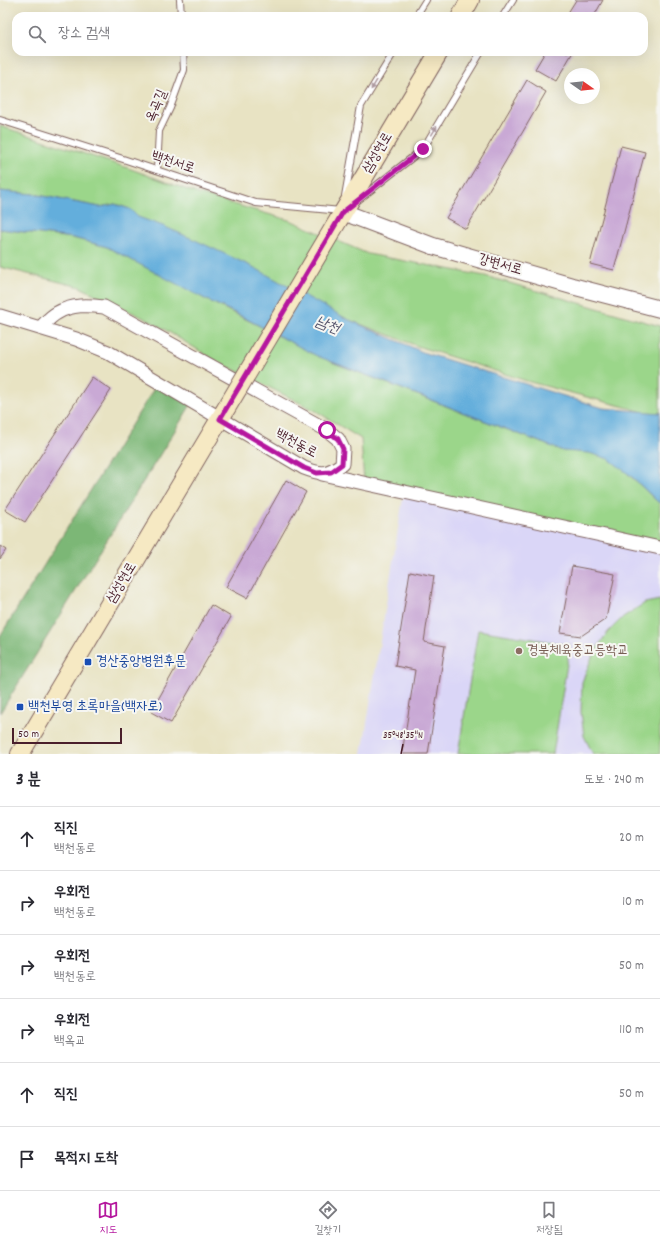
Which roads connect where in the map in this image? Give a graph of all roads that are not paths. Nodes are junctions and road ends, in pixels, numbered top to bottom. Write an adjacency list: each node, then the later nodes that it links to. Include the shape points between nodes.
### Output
1 (180, 0): 5 (lane)
2 (426, 0): 6 (lane)
3 (470, 0): 7 (main road)
4 (513, 0): 8 (lane)
5 (181, 12)
6 (418, 12)
7 (463, 12)
8 (506, 12)
9 (183, 56): 14 (lane, 옥곡길, via 184,70 159,131)
10 (392, 56): 15 (lane, one-way to 15, via 362,106)
11 (436, 56): 15 (main road, 삼성현로)
12 (479, 56): 15 (lane, one-way to 12, via 423,149)
13 (0, 120): 14 (lane, 백천서로)
14 (157, 170): 15 (lane, 백천서로, via 256,203)
15 (341, 215): 16 (street, 강변서로, via 433,246); 19 (main road, 삼성현로, bridge)
16 (660, 309)
17 (0, 316): 18 (street, 백천동로)
18 (40, 328): 19 (street, 백천동로, via 108,352); 20 (street, 백천동로, via 56,313 72,307 104,307 327,430 338,439 343,449 342,464 331,472)
19 (222, 415): 20 (street, 백천동로, via 304,468); 22 (main road, 삼성현로)
20 (317, 473): 21 (street)
21 (660, 548)
22 (20, 754)

